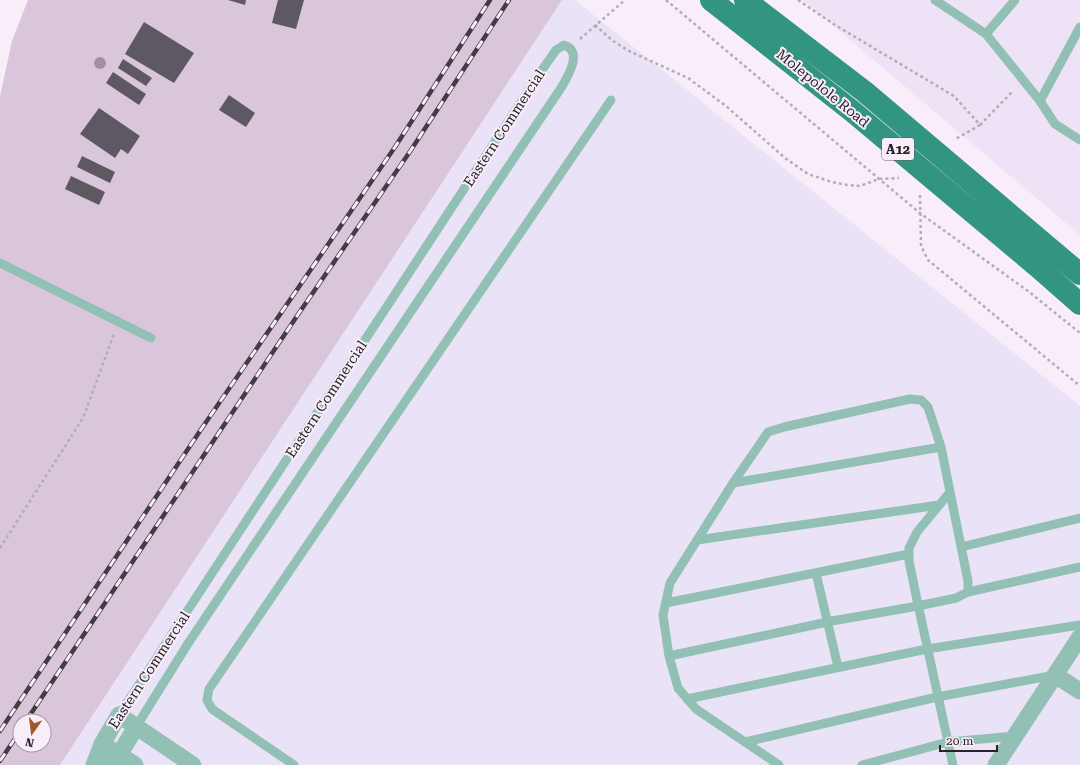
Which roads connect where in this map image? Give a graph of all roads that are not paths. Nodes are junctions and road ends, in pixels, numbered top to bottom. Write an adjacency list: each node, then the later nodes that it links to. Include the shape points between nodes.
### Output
1 (711, 0): 12 (main road, Molepolole Road / A12, via 852,111)
2 (745, 0): 11 (main road, Molepolole Road / A12, via 865,92)
3 (935, 0): 6 (lane)
4 (1015, 0): 6 (lane)
5 (1080, 27): 8 (lane)
6 (986, 34): 8 (lane)
7 (611, 100): 48 (lane, via 209,689 207,700 212,709)
8 (1040, 101): 9 (lane, via 1055,124)
9 (1080, 140)
10 (0, 263): 13 (lane)
11 (1080, 274)
12 (1080, 304)
13 (151, 338)
14 (941, 447): 15 (lane); 15 (lane, via 928,407 921,400 910,399 768,432); 16 (lane)
15 (734, 483): 19 (lane)
16 (950, 492): 17 (lane); 20 (lane)
17 (939, 505): 19 (lane); 21 (lane, via 917,532 909,548)
18 (1080, 518): 20 (lane)
19 (697, 540): 25 (lane, via 670,583)
20 (961, 547): 24 (lane)
21 (909, 554): 23 (lane); 26 (lane)
22 (1080, 567): 24 (lane)
23 (816, 573): 25 (lane); 27 (lane)
24 (968, 592): 26 (lane, via 956,598)
25 (666, 603): 31 (lane, via 663,615)
26 (918, 606): 27 (lane); 30 (lane)
27 (827, 622): 31 (lane); 32 (lane)
28 (1080, 625): 30 (lane)
29 (1080, 637): 33 (street)
30 (927, 649): 32 (lane); 35 (lane)
31 (669, 656): 36 (lane, via 678,688)
32 (838, 667): 36 (lane)
33 (1055, 675): 34 (street); 35 (lane); 39 (street)
34 (1080, 691)
35 (937, 697): 40 (lane); 41 (lane)
36 (687, 698): 40 (lane, via 696,709)
37 (119, 715): 38 (street); 38 (lane, Eastern Commercial, via 542,70 556,50 564,45 570,48 574,56 573,66 561,88 189,642); 42 (street, Eastern Commercial)
38 (136, 727): 43 (street); 47 (street)
39 (1015, 736): 41 (lane); 52 (street)
40 (745, 742): 49 (lane)
41 (948, 742): 50 (lane); 51 (lane)
42 (102, 744): 43 (street); 44 (street, Eastern Commercial)
43 (119, 755): 45 (street); 46 (street)
44 (94, 765)
45 (101, 765)
46 (135, 765)
47 (193, 765)
48 (294, 765)
49 (779, 765)
50 (862, 765)
51 (953, 765)
52 (996, 765)

